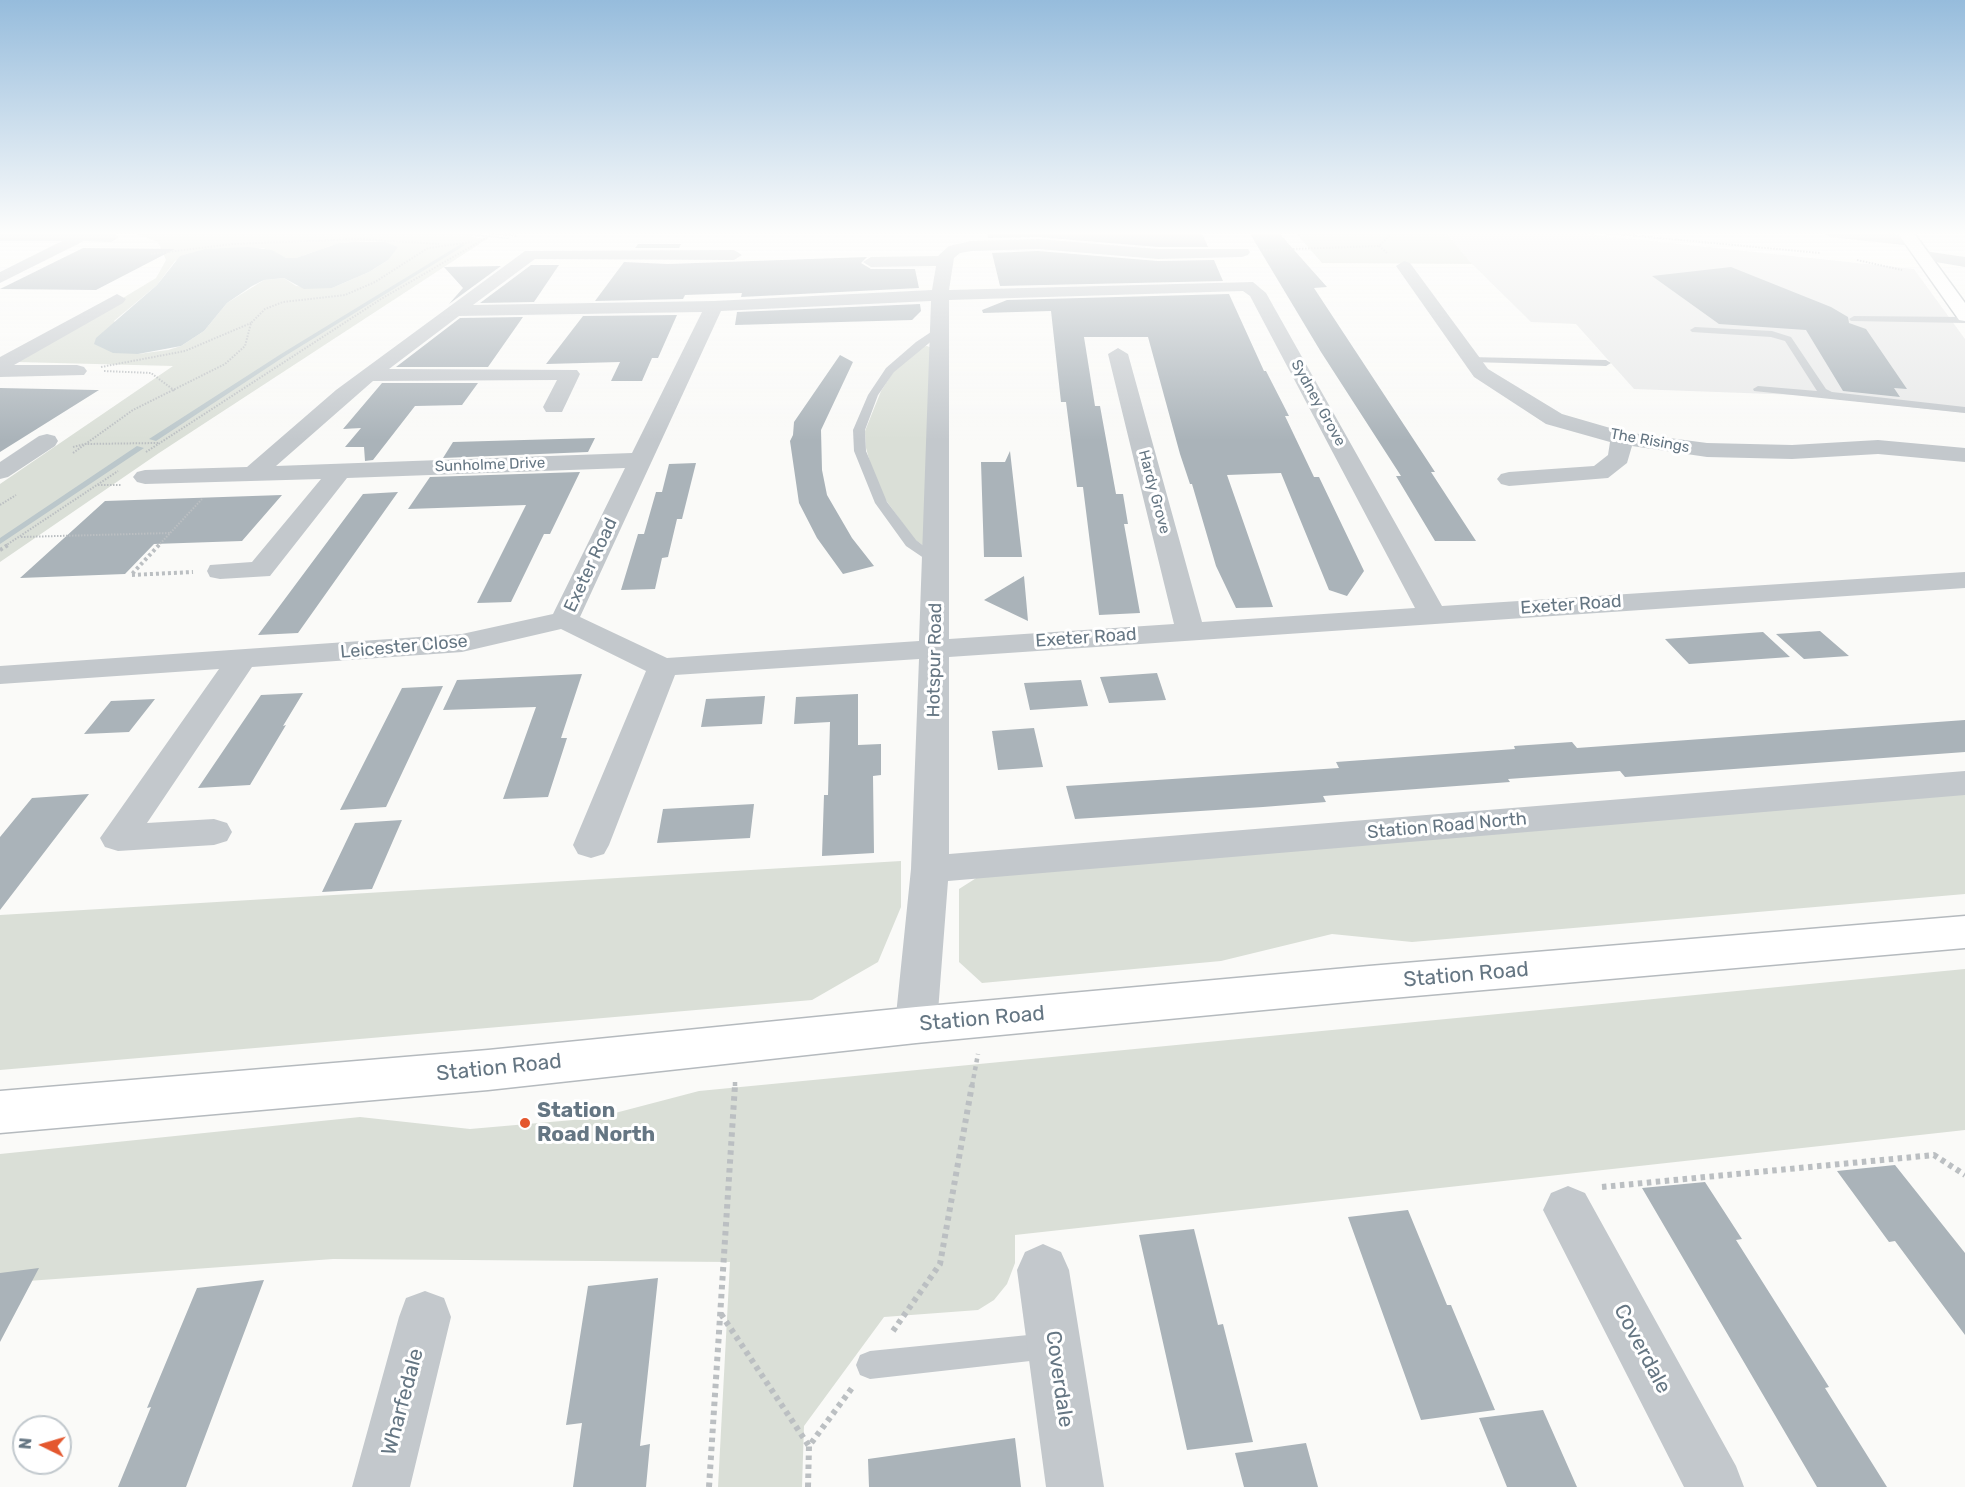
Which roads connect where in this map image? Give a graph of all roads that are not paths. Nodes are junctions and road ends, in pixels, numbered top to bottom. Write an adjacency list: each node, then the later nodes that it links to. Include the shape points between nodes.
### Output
1 (113, 301): 11 (street)
2 (468, 301): 9 (street)
3 (809, 301): 8 (street, Sydney Grove)
4 (940, 301): 14 (street, Hotspur Road)
5 (1261, 301): 39 (street, Sydney Grove)
6 (1430, 301): 17 (street, The Risings)
7 (1954, 301): 12 (main road)
8 (714, 306): 9 (street); 30 (street, Exeter Road)
9 (455, 311): 22 (street)
10 (62, 312): 11 (street)
11 (94, 312): 19 (street)
12 (1965, 318): 13 (lane)
13 (1854, 319)
14 (940, 330): 36 (street, Hotspur Road); 36 (lane, via 890,370 873,394 859,430 860,451 880,503 911,543)
15 (1695, 330): 24 (lane, via 1772,334 1788,339)
16 (1118, 354): 41 (street, Hardy Grove)
17 (1472, 359): 18 (lane); 27 (street, The Risings, via 1481,373 1554,419)
18 (1606, 363)
19 (0, 365)
20 (0, 371): 21 (street)
21 (77, 371)
22 (369, 375): 25 (street, via 570,374); 34 (street)
23 (1758, 389): 24 (lane)
24 (1828, 395): 26 (lane)
25 (554, 406)
26 (1965, 410)
27 (1622, 438): 29 (street, The Risings, via 1707,450 1792,452 1878,447); 35 (street, via 1619,458 1600,473)
28 (47, 441): 31 (street)
29 (1965, 454)
30 (641, 460): 33 (street, Sunholme Drive); 40 (street, Exeter Road)
31 (5, 465)
32 (143, 466): 34 (street, Sunholme Drive)
33 (340, 471): 34 (street, Sunholme Drive); 37 (street, via 260,570)
34 (253, 474)
35 (1509, 479)
36 (937, 563): 42 (street, Hotspur Road)
37 (220, 571)
38 (1965, 580): 39 (street, Exeter Road)
39 (1432, 614): 41 (street, Exeter Road)
40 (564, 620): 43 (street, Leicester Close, via 462,644); 44 (street, Exeter Road)
41 (1190, 630): 42 (street, Exeter Road)
42 (936, 650): 44 (street, Exeter Road); 49 (street, Hotspur Road)
43 (241, 660): 45 (street, Leicester Close); 47 (street, via 118,838)
44 (663, 667): 48 (street)
45 (0, 675)
46 (1965, 783): 49 (street, Station Road North)
47 (214, 831)
48 (591, 844)
49 (930, 869): 51 (street, Hotspur Road)
50 (1965, 932): 51 (main road, Station Road)
51 (916, 1025): 52 (main road, Station Road, via 488,1070)
52 (0, 1112)
53 (1568, 1210): 60 (street, Coverdale)
54 (1043, 1270): 56 (street, Coverdale)
55 (426, 1317): 58 (street, Wharfedale)
56 (1054, 1346): 57 (lane); 59 (street, Coverdale)
57 (870, 1365)
58 (381, 1487)
59 (1075, 1487)
60 (1715, 1487)

